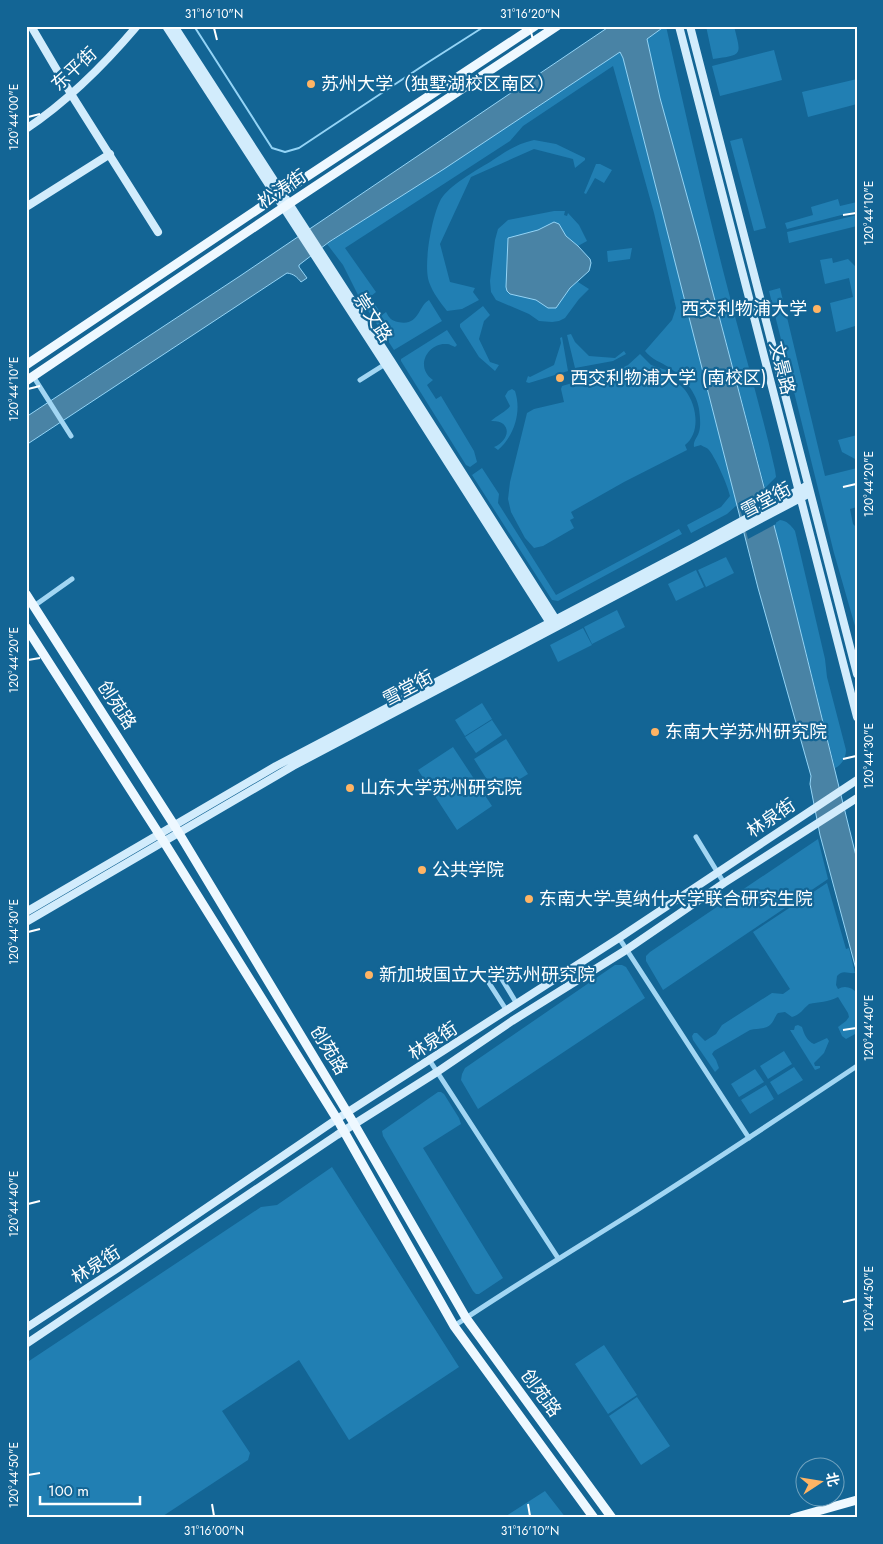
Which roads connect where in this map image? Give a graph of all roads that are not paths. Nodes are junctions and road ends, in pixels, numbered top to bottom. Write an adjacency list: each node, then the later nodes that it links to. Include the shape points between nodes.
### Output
1 (31, 26): 9 (main road)
2 (137, 26): 9 (main road, 东平街, via 96,72)
3 (166, 26): 12 (main road, 崇文路)
4 (174, 26): 12 (main road, 崇文路)
5 (535, 26): 12 (main road, 松涛街)
6 (558, 26): 13 (main road, 松涛街)
7 (679, 26): 22 (main road, 文景路)
8 (690, 26): 21 (main road, 文景路)
9 (71, 94): 10 (main road, 东平街); 11 (main road)
10 (26, 129)
11 (110, 154): 14 (main road); 15 (main road)
12 (279, 194): 13 (main road, 崇文路); 17 (main road, 松涛街)
13 (286, 205): 16 (main road, 崇文路); 18 (main road, 松涛街)
14 (26, 207)
15 (158, 232)
16 (388, 362): 19 (street); 29 (main road, 崇文路)
17 (26, 365)
18 (29, 379): 20 (street, via 47,399)
19 (362, 379)
20 (70, 436)
21 (808, 485): 22 (main road, 雪堂街); 23 (main road, 文景路)
22 (797, 490): 24 (main road, 文景路); 25 (main road, 雪堂街)
23 (810, 494): 24 (main road, 雪堂街); 31 (main road, 文景路)
24 (800, 499): 25 (main road, 雪堂街); 32 (main road, 文景路)
25 (772, 508): 29 (main road, 雪堂街)
26 (72, 578): 28 (street)
27 (26, 594): 28 (main road, 创苑路)
28 (34, 606): 35 (main road, 创苑路)
29 (555, 624): 35 (main road, 雪堂街, via 276,766); 36 (main road, 雪堂街, via 293,766)
30 (26, 627): 38 (main road, 创苑路)
31 (857, 674)
32 (857, 717)
33 (857, 780): 39 (main road, 林泉街)
34 (857, 798): 40 (main road, 林泉街)
35 (174, 825): 36 (main road, 创苑路); 38 (main road, 雪堂街)
36 (179, 833): 38 (main road, 雪堂街); 52 (main road, 创苑路)
37 (696, 837): 39 (street)
38 (161, 838): 41 (main road, 雪堂街); 42 (main road, 雪堂街); 53 (main road, 创苑路)
39 (717, 872): 40 (street); 43 (main road, 林泉街)
40 (724, 882): 44 (main road, 林泉街)
41 (26, 912)
42 (26, 922)
43 (619, 938): 44 (street); 47 (main road, 林泉街)
44 (626, 950): 51 (main road, 林泉街); 56 (street)
45 (500, 976): 47 (street)
46 (489, 983): 48 (street)
47 (517, 1004): 48 (main road, 林泉街)
48 (507, 1011): 49 (main road, 林泉街)
49 (430, 1060): 51 (street); 52 (main road, 林泉街)
50 (857, 1066): 56 (street)
51 (437, 1072): 54 (main road, 林泉街); 57 (street)
52 (348, 1112): 53 (main road, 林泉街); 54 (main road, 创苑路)
53 (337, 1120): 55 (main road, 创苑路); 60 (main road, 林泉街)
54 (354, 1124): 55 (main road, 林泉街); 58 (main road, 创苑路)
55 (342, 1131): 59 (main road, 创苑路); 61 (main road, 林泉街)
56 (749, 1138): 57 (street)
57 (558, 1258): 58 (street)
58 (466, 1318): 59 (street); 64 (main road, 创苑路)
59 (454, 1326): 63 (main road, 创苑路)
60 (26, 1328)
61 (26, 1344)
62 (857, 1500): 65 (main road)
63 (594, 1518)
64 (612, 1518)
65 (792, 1518)

